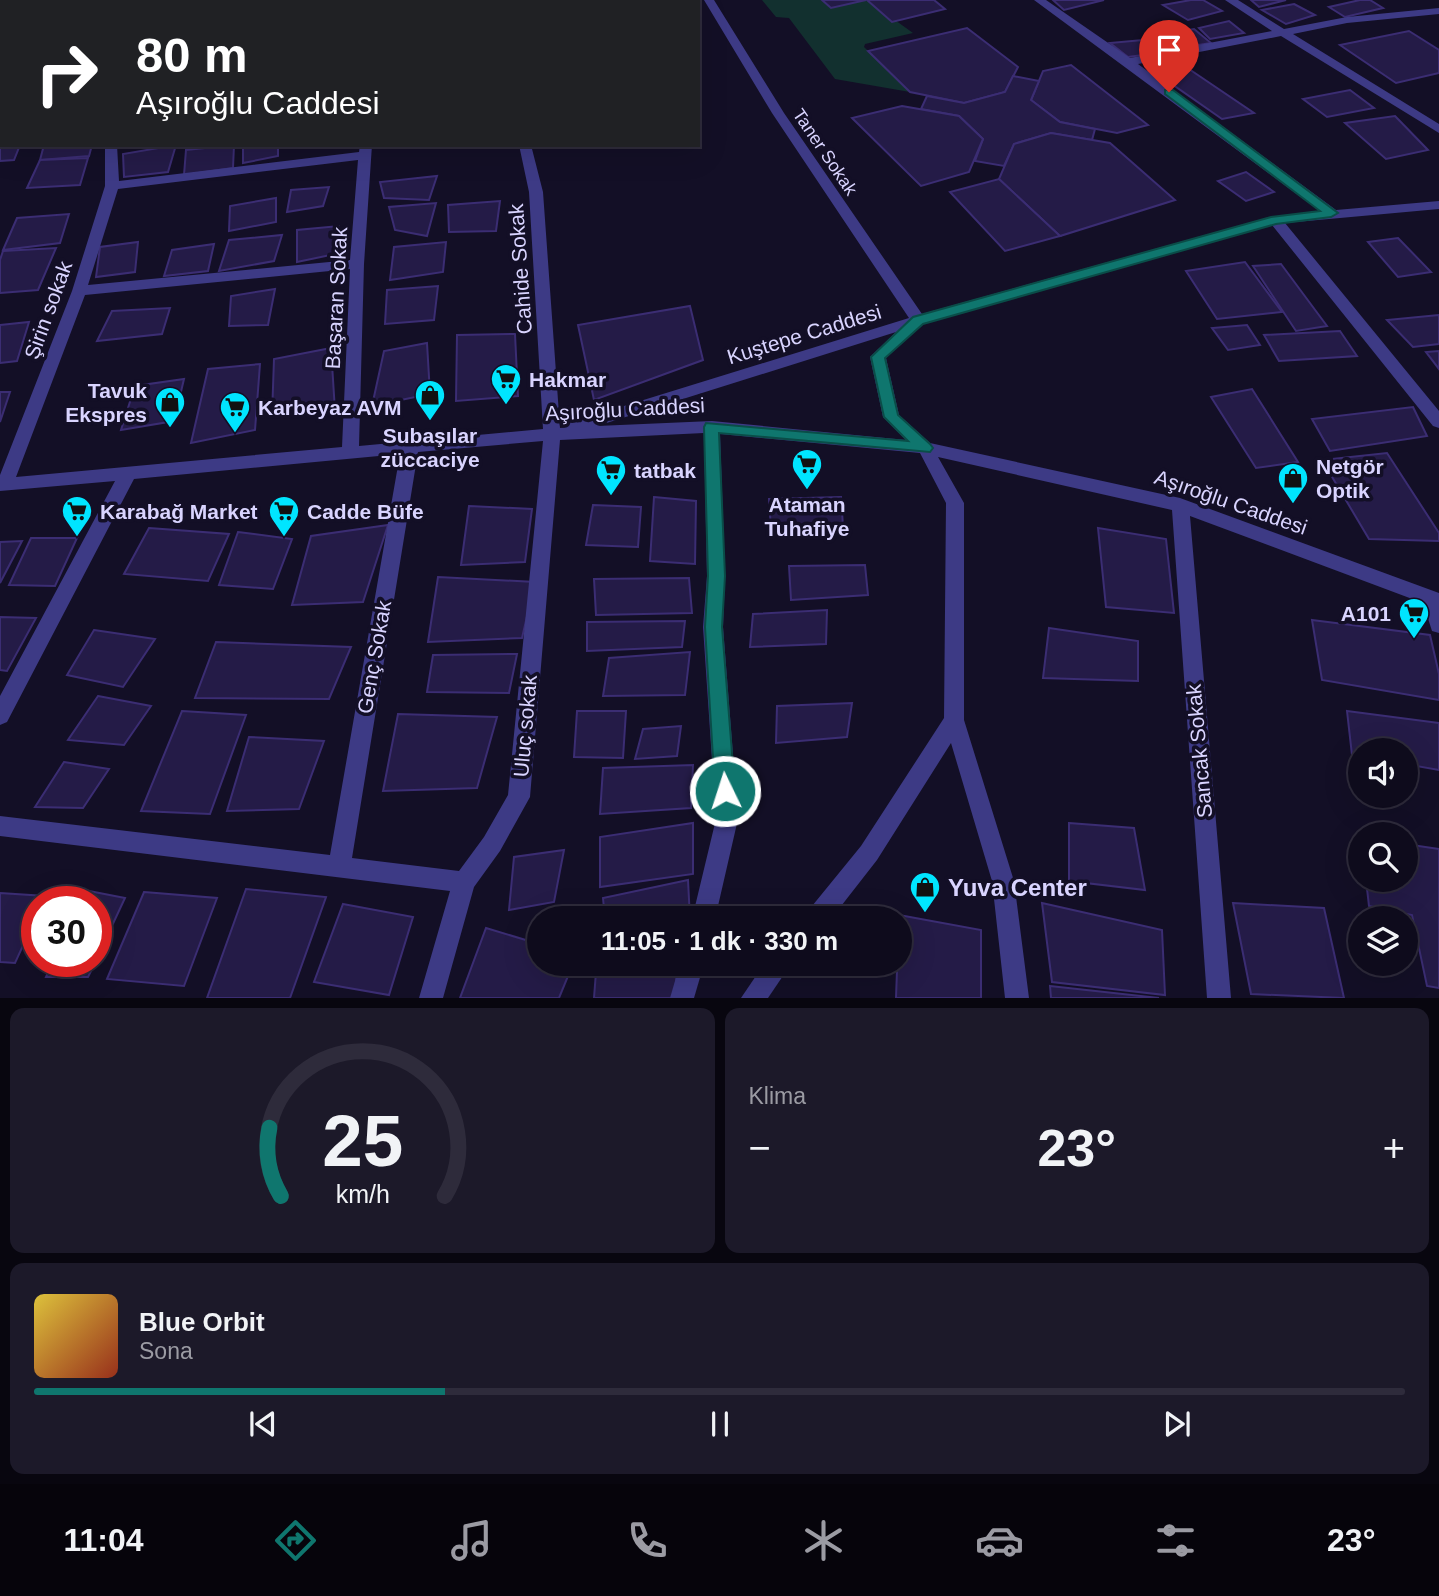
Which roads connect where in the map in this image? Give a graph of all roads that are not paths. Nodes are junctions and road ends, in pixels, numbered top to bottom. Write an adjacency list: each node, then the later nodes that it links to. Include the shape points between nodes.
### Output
1 (709, 0): 19 (street, Taner Sokak, via 778,114)
2 (1040, 0): 8 (street)
3 (1230, 0): 7 (street)
4 (1407, 0): 5 (street)
5 (1433, 12): 6 (street); 7 (street)
6 (1439, 21)
7 (1281, 32): 8 (street); 9 (street)
8 (1128, 62): 15 (street)
9 (1439, 129)
10 (111, 147): 13 (street, Şirin sokak)
11 (525, 147): 22 (street, Cahide Sokak, via 536,192)
12 (366, 150): 13 (street); 17 (street, Başaran Sokak)
13 (112, 186): 18 (street, Şirin sokak)
14 (1439, 205): 15 (street, Kuştepe Caddesi)
15 (1331, 213): 16 (street, Kuştepe Caddesi)
16 (1275, 220): 19 (street, Kuştepe Caddesi); 20 (street)
17 (357, 264): 18 (street); 25 (street, Başaran Sokak)
18 (79, 291): 27 (street, Şirin sokak)
19 (918, 320): 22 (street, Kuştepe Caddesi); 24 (street, via 878,357 891,417)
20 (1439, 422)
21 (712, 427): 22 (street, Aşıroğlu Caddesi); 24 (street, Aşıroğlu Caddesi); 36 (street, via 713,627 727,819)
22 (552, 434): 23 (street, Aşıroğlu Caddesi); 35 (street, Uluç sokak, via 519,797)
23 (410, 447): 25 (street, Aşıroğlu Caddesi); 34 (street, Genç Sokak)
24 (925, 448): 28 (street, Aşıroğlu Caddesi); 32 (street, via 955,503)
25 (349, 453): 26 (street, Aşıroğlu Caddesi)
26 (128, 473): 27 (street, Aşıroğlu Caddesi); 31 (street)
27 (2, 484)
28 (1180, 505): 29 (street, Aşıroğlu Caddesi); 44 (street, Sancak Sokak)
29 (1435, 600): 30 (street)
30 (1439, 625)
31 (0, 716)
32 (954, 720): 37 (street, via 869,853); 43 (street, via 1003,881)
33 (0, 826): 34 (street)
34 (339, 867): 35 (street)
35 (464, 882): 40 (street, Uluç sokak)
36 (706, 906)
37 (826, 906)
38 (688, 976): 41 (street)
39 (770, 976): 42 (street)
40 (431, 998)
41 (682, 998)
42 (753, 998)
43 (1017, 998)
44 (1219, 998)

